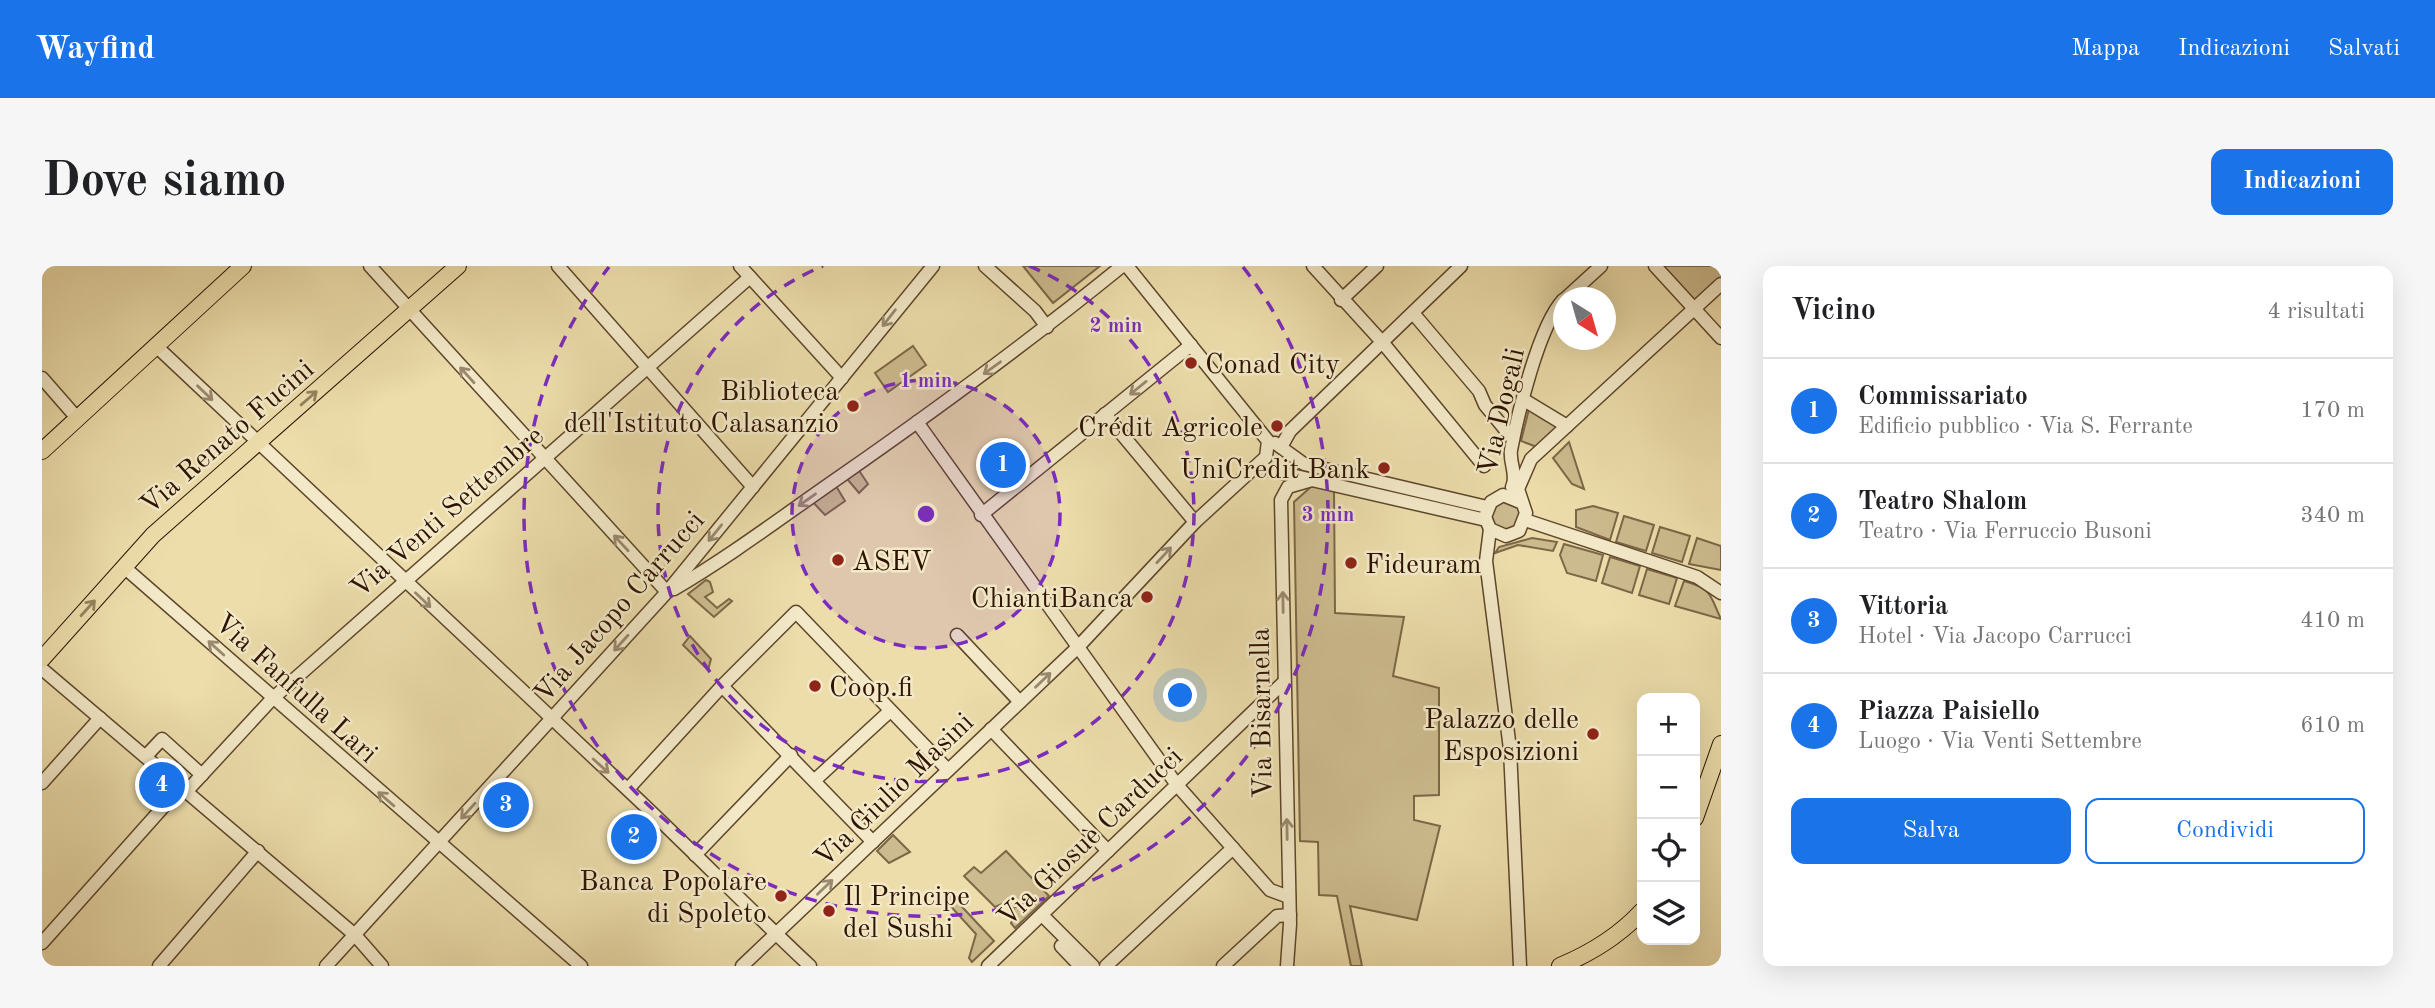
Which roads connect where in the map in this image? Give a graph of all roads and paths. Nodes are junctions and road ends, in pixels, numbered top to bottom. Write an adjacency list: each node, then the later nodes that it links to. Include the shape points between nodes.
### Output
1 (243, 266): 27 (main road)
2 (370, 266): 20 (street)
3 (458, 266): 20 (main road, Via Renato Fucini)
4 (558, 266): 28 (street)
5 (740, 266): 15 (street)
6 (933, 266): 30 (street, Via Jacopo Carrucci, one-way to 30)
7 (985, 266): 23 (street)
8 (1122, 266): 23 (street)
9 (1127, 266): 26 (street)
10 (1312, 266): 18 (street)
11 (1377, 266): 18 (street)
12 (1461, 266): 22 (street)
13 (1601, 266): 17 (street, Via Dogali)
14 (1656, 266): 19 (street)
15 (750, 277): 28 (street, Via Venti Settembre); 30 (street)
16 (1721, 284): 19 (street)
17 (1578, 287)
18 (1341, 300): 25 (street)
19 (1694, 309): 24 (street); 35 (street)
20 (408, 310): 38 (main road, Via Renato Fucini, one-way to 20); 41 (street, one-way to 20)
21 (1553, 312): 31 (street, Via Dogali)
22 (1413, 313): 25 (street); 37 (street)
23 (1047, 327): 34 (street, one-way to 34)
24 (1721, 338)
25 (1383, 344): 39 (street, via 1290,431); 43 (street)
26 (1191, 345): 32 (street, one-way to 32); 36 (street)
27 (156, 346): 33 (main road); 38 (street, one-way to 38)
28 (645, 367): 41 (street, Via Venti Settembre); 45 (street)
29 (42, 378): 33 (street)
30 (842, 378): 45 (street, Via Jacopo Carrucci)
31 (1524, 400): 35 (street); 37 (street, Via Dogali)
32 (1105, 414): 48 (street); 51 (street)
33 (77, 418): 40 (main road)
34 (918, 422): 48 (street); 56 (street, one-way to 56, via 712,566)
35 (1567, 426): 47 (street, via 1527,465 1518,489)
36 (1266, 436): 39 (street); 42 (street, via 1269,447)
37 (1513, 439): 46 (street, Via Dogali, via 1510,461 1515,478)
38 (258, 443): 52 (main road, Via Renato Fucini, via 153,535); 55 (street)
39 (1281, 447): 49 (street, via 1304,464)
40 (42, 451)
41 (542, 459): 55 (street, Via Venti Settembre); 56 (street, one-way to 41)
42 (1261, 462): 44 (street); 51 (street, Via Giulio Masini)
43 (1483, 466)
44 (1312, 480): 49 (street); 62 (street, Via Bisarnella, one-way to 44, via 1281,500 1288,487)
45 (753, 487): 56 (street, Via Jacopo Carrucci, one-way to 56)
46 (1503, 495): 47 (street); 49 (street)
47 (1520, 502): 50 (street)
48 (981, 515): 59 (street)
49 (1488, 519): 50 (street, via 1500,535 1513,534); 106 (street, via 1486,561 1510,749)
50 (1525, 520): 53 (street)
51 (1195, 522): 59 (street, Via Giulio Masini, one-way to 51)
52 (124, 567): 60 (main road, Via Renato Fucini, one-way to 52); 64 (street, Via Fanfulla Lari, one-way to 52)
53 (1696, 577): 54 (street); 57 (street)
54 (1721, 579)
55 (404, 580): 64 (street, Via Venti Settembre); 68 (street, one-way to 68)
56 (667, 592): 68 (street, Via Jacopo Carrucci, one-way to 68)
57 (1721, 593)
58 (957, 635): 65 (street)
59 (1078, 647): 65 (street, Via Giulio Masini, one-way to 59); 77 (street)
60 (42, 659)
61 (42, 669): 67 (street)
62 (1284, 682): 77 (street, Via Giosuè Carducci); 87 (street, Via Bisarnella, one-way to 62)
63 (722, 686): 66 (street, via 796,612); 71 (street); 78 (street)
64 (272, 698): 74 (street, Via Venti Settembre); 82 (street, Via Fanfulla Lari, one-way to 64)
65 (1020, 702): 69 (street, Via Giulio Masini)
66 (890, 711): 73 (street); 75 (street)
67 (100, 718): 72 (street); 76 (street)
68 (551, 720): 78 (street, one-way to 78); 82 (street, Via Jacopo Carrucci, one-way to 82)
69 (991, 729): 73 (street, Via Giulio Masini); 85 (street)
70 (1721, 744): 80 (main road)
71 (791, 755): 75 (street); 86 (street)
72 (146, 756): 74 (street, via 162,739); 79 (street)
73 (948, 770): 81 (street, Via Giulio Masini)
74 (202, 775): 79 (street, Via Venti Settembre)
75 (815, 780): 81 (street)
76 (42, 783)
77 (1177, 785): 83 (street); 85 (street, Via Giosuè Carducci)
78 (628, 789): 86 (street)
79 (183, 790): 84 (street); 93 (street, Via Venti Settembre)
80 (1700, 804)
81 (873, 842): 92 (street, Via Giulio Masini, one-way to 81)
82 (438, 843): 91 (street, Via Jacopo Carrucci); 97 (street, Via Fanfulla Lari)
83 (1233, 848): 87 (street, via 1270,890); 103 (street)
84 (258, 851): 91 (street); 94 (street)
85 (1108, 851): 89 (street, Via Giosuè Carducci)
86 (695, 855): 92 (street)
87 (1289, 897): 88 (street, Via Bisarnella)
88 (1290, 915): 104 (street, via 1277,916); 105 (street, Via Bisarnella)
89 (1039, 917): 100 (street, Via Giosuè Carducci); 101 (street); 102 (street)
90 (1637, 917): 107 (main road, via 1600,946)
91 (355, 934): 95 (street, Via Jacopo Carrucci); 96 (street)
92 (776, 934): 98 (street, Via Giulio Masini); 99 (street)
93 (42, 943)
94 (159, 966)
95 (326, 966)
96 (382, 966)
97 (581, 966)
98 (742, 966)
99 (810, 966)
100 (988, 966)
101 (1080, 966)
102 (1093, 966)
103 (1106, 966)
104 (1223, 966)
105 (1287, 966)
106 (1520, 966)
107 (1560, 966)

